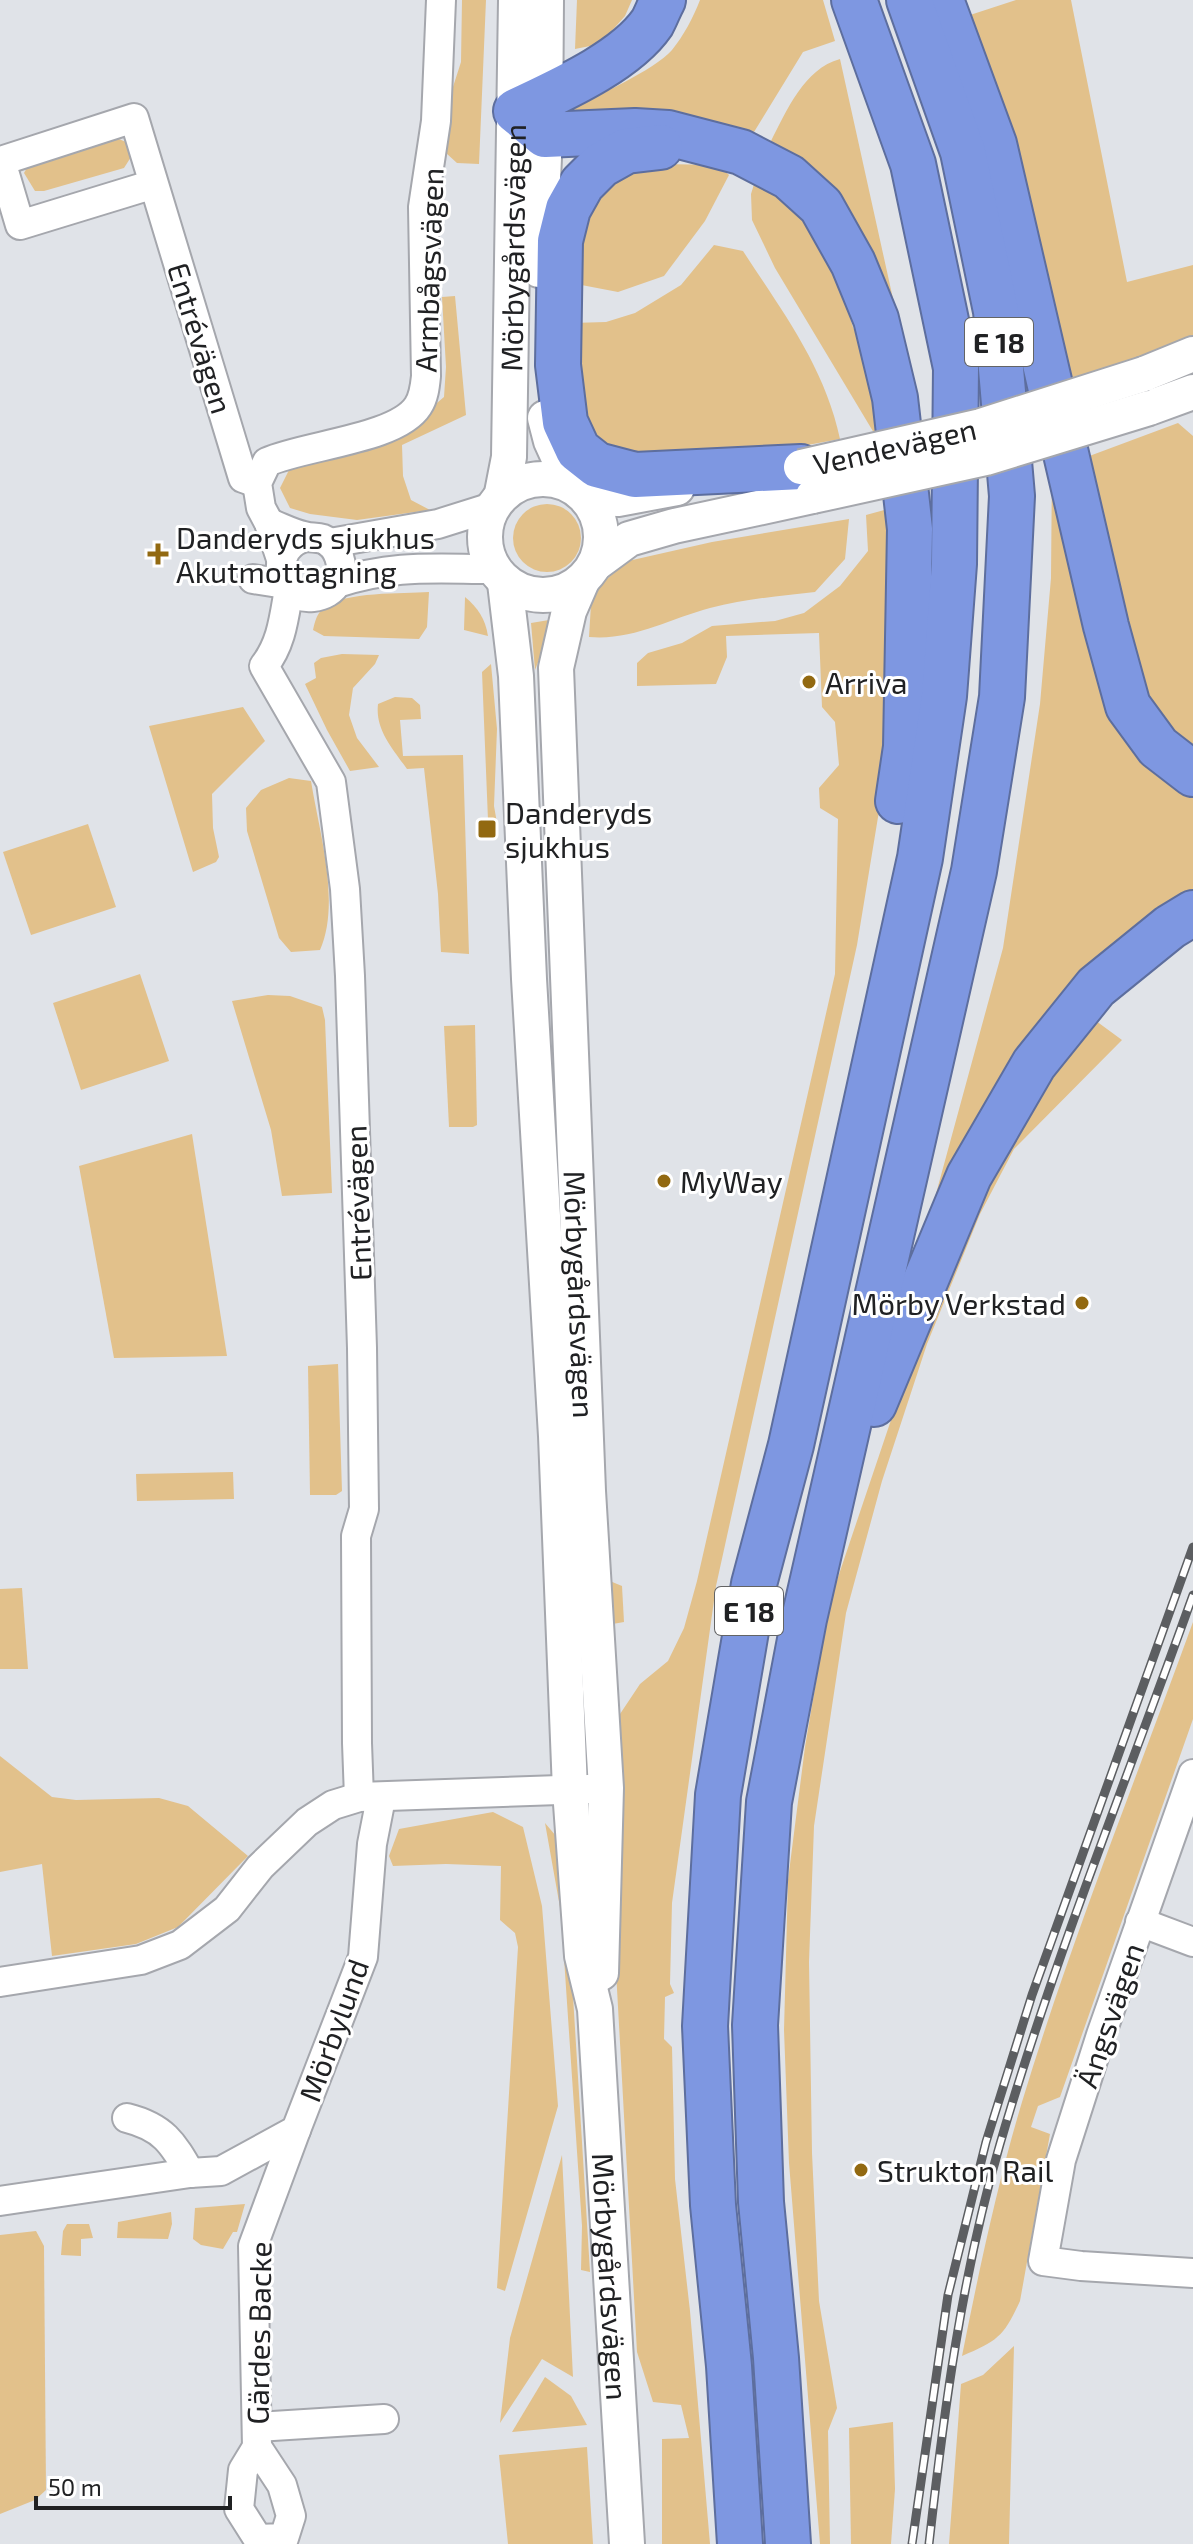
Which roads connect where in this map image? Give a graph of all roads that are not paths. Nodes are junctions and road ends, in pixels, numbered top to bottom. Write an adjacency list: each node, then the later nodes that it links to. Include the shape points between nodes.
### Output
1 (441, 0): 14 (street, Armbågsvägen, via 436,121 423,207 424,393 405,419 374,433 267,462)
2 (516, 0): 8 (street, Mörbygårdsvägen)
3 (546, 0): 8 (street, Mörbygårdsvägen)
4 (663, 0): 8 (highway, via 651,24 618,56)
5 (854, 0): 25 (highway, E 18, via 913,164 956,368 954,564 944,696 920,858)
6 (909, 0): 26 (highway, E 18, via 963,152 996,311 1012,496 1002,697 974,871)
7 (941, 0): 23 (highway, via 994,144 1128,706 1158,747)
8 (535, 114): 9 (highway); 15 (street, Mörbygårdsvägen, via 541,398 551,441); 16 (street, Mörbygårdsvägen, via 509,457)
9 (702, 141): 13 (highway, via 626,151 582,184 568,209 560,241 558,365 565,422 578,450 597,465 635,475); 25 (highway, via 741,152 789,177 821,206 876,319 895,398 910,529 906,747 875,967)
10 (154, 184): 10 (street, Entrévägen, via 20,225 1,161 134,118); 14 (street, Entrévägen, via 243,478)
11 (1193, 354): 13 (street, Vendevägen, bridge)
12 (1193, 392): 13 (street, Vendevägen, bridge, via 986,458)
13 (807, 481): 15 (street, Vendevägen, via 618,499); 19 (street, Vendevägen, via 629,539)
14 (257, 483): 17 (street)
15 (578, 491): 16 (street, via 551,479 528,480); 19 (street, via 597,515 602,538)
16 (497, 500): 18 (street, via 438,524); 20 (street, via 484,528 485,551)
17 (269, 523): 18 (street); 21 (street)
18 (318, 540): 21 (street, via 291,543); 22 (street, via 340,559)
19 (588, 573): 20 (street, via 556,595 524,593); 28 (street, Mörbygårdsvägen, via 569,611 556,683 586,1444)
20 (499, 576): 22 (street, via 421,567 368,572); 29 (street, Mörbygårdsvägen, via 516,676)
21 (289, 579): 22 (street, via 326,594); 30 (street, Entrévägen, via 275,653 264,666 331,782 346,903 362,1348 364,1509 356,1536)
22 (337, 583)
23 (1193, 774)
24 (1193, 913): 26 (highway, via 1096,987 1034,1064 969,1176)
25 (881, 1035): 42 (highway, E 18, via 791,1445 754,1584 718,1795 705,2026 713,2205)
26 (826, 1521): 43 (highway, E 18, via 769,1802 755,2025 761,2202)
27 (1193, 1774): 31 (street, Ängsvägen)
28 (606, 1788): 29 (street); 34 (street, Mörbygårdsvägen, via 603,1961)
29 (570, 1790): 30 (street); 34 (street, Mörbygårdsvägen, via 582,1956)
30 (370, 1797): 33 (street, via 333,1805 307,1822 260,1867 227,1909 180,1945 141,1960); 36 (street, Mörbylund, via 372,1844 363,1957)
31 (1140, 1922): 32 (street); 39 (street, Ängsvägen, via 1061,2160 1043,2261)
32 (1193, 1942)
33 (0, 1982)
34 (595, 2009): 41 (street, Mörbygårdsvägen)
35 (127, 2118): 37 (street, via 148,2123 174,2145)
36 (296, 2130): 37 (street, Mörbylund, via 221,2171); 40 (street, Gärdes Backe, via 253,2246 257,2437)
37 (190, 2173): 38 (street, Mörbylund)
38 (0, 2201)
39 (1193, 2273)
40 (384, 2419)
41 (627, 2544)
42 (740, 2544)
43 (788, 2544)

